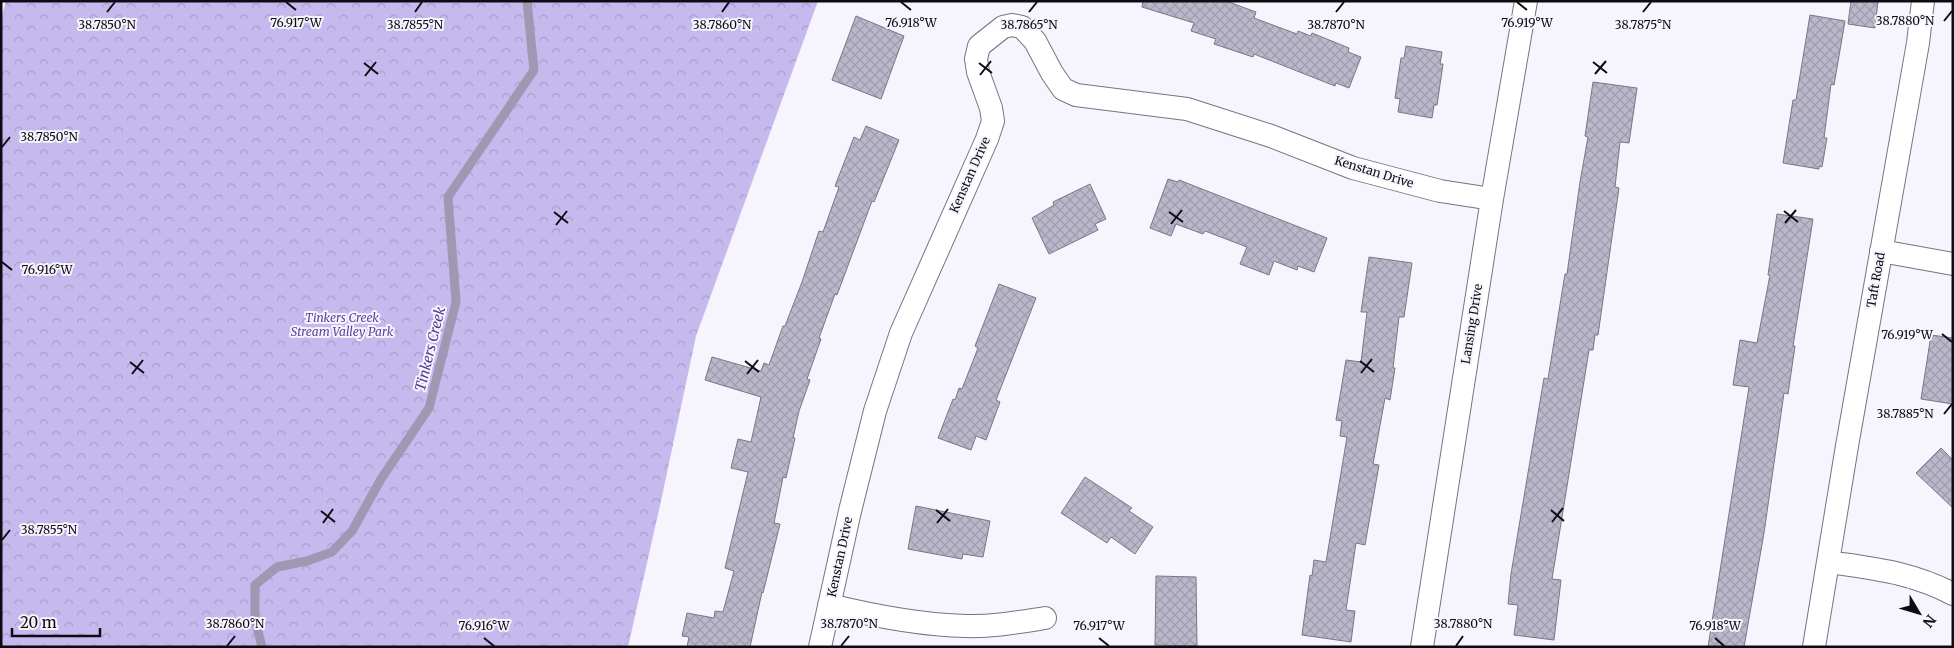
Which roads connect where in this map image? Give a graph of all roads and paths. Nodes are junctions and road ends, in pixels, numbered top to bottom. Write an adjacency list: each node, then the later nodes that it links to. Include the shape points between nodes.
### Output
1 (1526, 1): 3 (street, Lansing Drive)
2 (1923, 1): 4 (street, Taft Road)
3 (1492, 199): 8 (street, Kenstan Drive, via 1440,191 1353,168 1187,108 1076,95 1063,89 1035,41 1022,27 1004,27 979,46 978,72 993,121 898,342 874,411); 11 (street, Lansing Drive)
4 (1881, 251): 5 (street); 6 (street, Taft Road)
5 (1953, 264)
6 (1829, 562): 7 (street, via 1898,572); 12 (street, Taft Road)
7 (1953, 594)
8 (830, 605): 9 (street, via 876,616 966,626); 10 (street, Kenstan Drive)
9 (1045, 618)
10 (820, 647)
11 (1422, 647)
12 (1814, 647)

